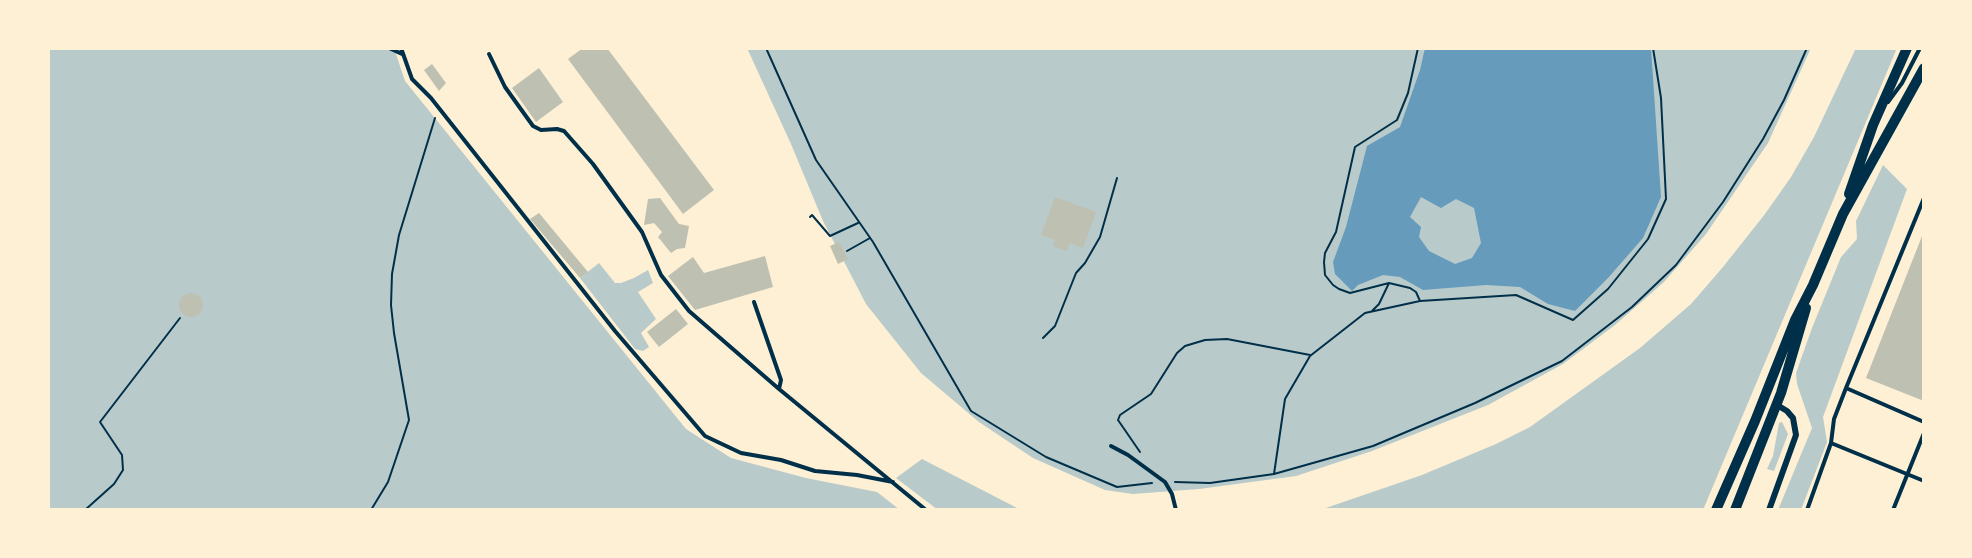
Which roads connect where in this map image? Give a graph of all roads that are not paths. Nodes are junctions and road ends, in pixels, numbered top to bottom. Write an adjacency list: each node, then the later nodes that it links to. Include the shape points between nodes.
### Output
1 (389, 48): 5 (lane)
2 (401, 48): 5 (lane)
3 (1907, 48): 8 (main road)
4 (1920, 48): 8 (lane)
5 (403, 54): 25 (lane, via 412,79 615,331 705,435 741,453 815,471)
6 (489, 54): 14 (lane, via 505,87 533,126 564,131 593,164 642,232 661,275 689,311)
7 (1924, 68): 10 (main road)
8 (1873, 125): 10 (main road)
9 (1924, 198): 13 (lane)
10 (1843, 214): 11 (main road)
11 (1813, 285): 15 (main road); 18 (main road)
12 (754, 302): 14 (lane, via 781,380)
13 (1846, 387): 19 (lane); 21 (lane, via 1834,419)
14 (779, 389): 25 (lane)
15 (1781, 393): 16 (main road); 17 (street)
16 (1777, 405): 17 (street); 18 (main road); 29 (main road)
17 (1787, 411): 30 (street, via 1793,418 1796,435)
18 (1755, 421): 28 (main road)
19 (1924, 422)
20 (1924, 433): 23 (lane)
21 (1831, 443): 23 (lane); 31 (lane)
22 (1111, 446): 27 (lane, via 1165,482)
23 (1907, 474): 24 (lane); 32 (lane)
24 (1924, 481)
25 (893, 482): 26 (lane)
26 (926, 510)
27 (1176, 510)
28 (1716, 510)
29 (1735, 510)
30 (1768, 510)
31 (1807, 510)
32 (1893, 510)

